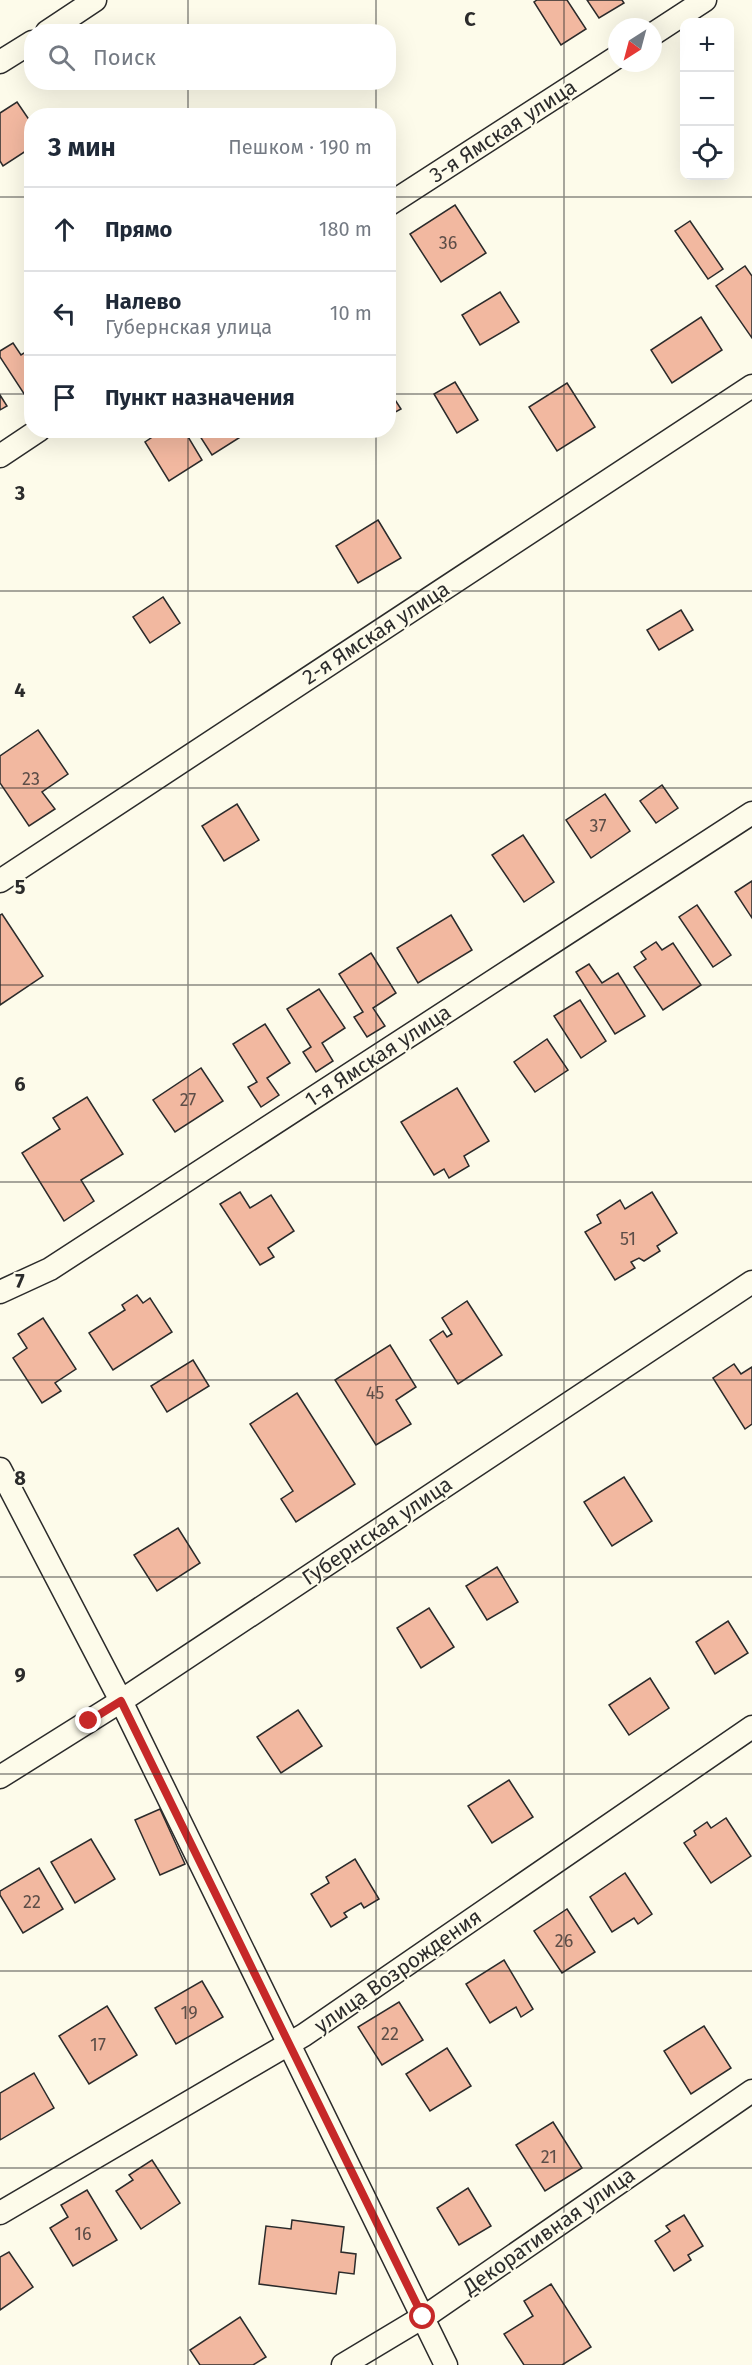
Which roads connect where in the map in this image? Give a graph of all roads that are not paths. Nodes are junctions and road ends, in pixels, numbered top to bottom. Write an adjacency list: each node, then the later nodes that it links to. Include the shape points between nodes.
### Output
1 (95, 0): 3 (street)
2 (705, 0): 4 (street)
3 (59, 24)
4 (662, 28)
5 (24, 47): 6 (street)
6 (0, 62)
7 (608, 63): 8 (street, 3-я Ямская улица)
8 (396, 200)
9 (752, 386): 13 (street, 2-я Ямская улица)
10 (27, 438): 11 (street)
11 (0, 456)
12 (752, 813): 15 (street, 1-я Ямская улица, via 50,1269)
13 (0, 881)
14 (752, 1281): 17 (street, Губернская улица)
15 (0, 1292)
16 (0, 1469): 17 (street)
17 (121, 1701): 19 (street, Губернская улица); 20 (street)
18 (752, 1727): 20 (street, улица Возрождения)
19 (0, 1777)
20 (289, 2044): 22 (street, улица Возрождения); 23 (street)
21 (752, 2091): 23 (street, Декоративная улица)
22 (0, 2213)
23 (423, 2317): 24 (street, Декоративная улица); 25 (street)
24 (343, 2365)
25 (446, 2365)

